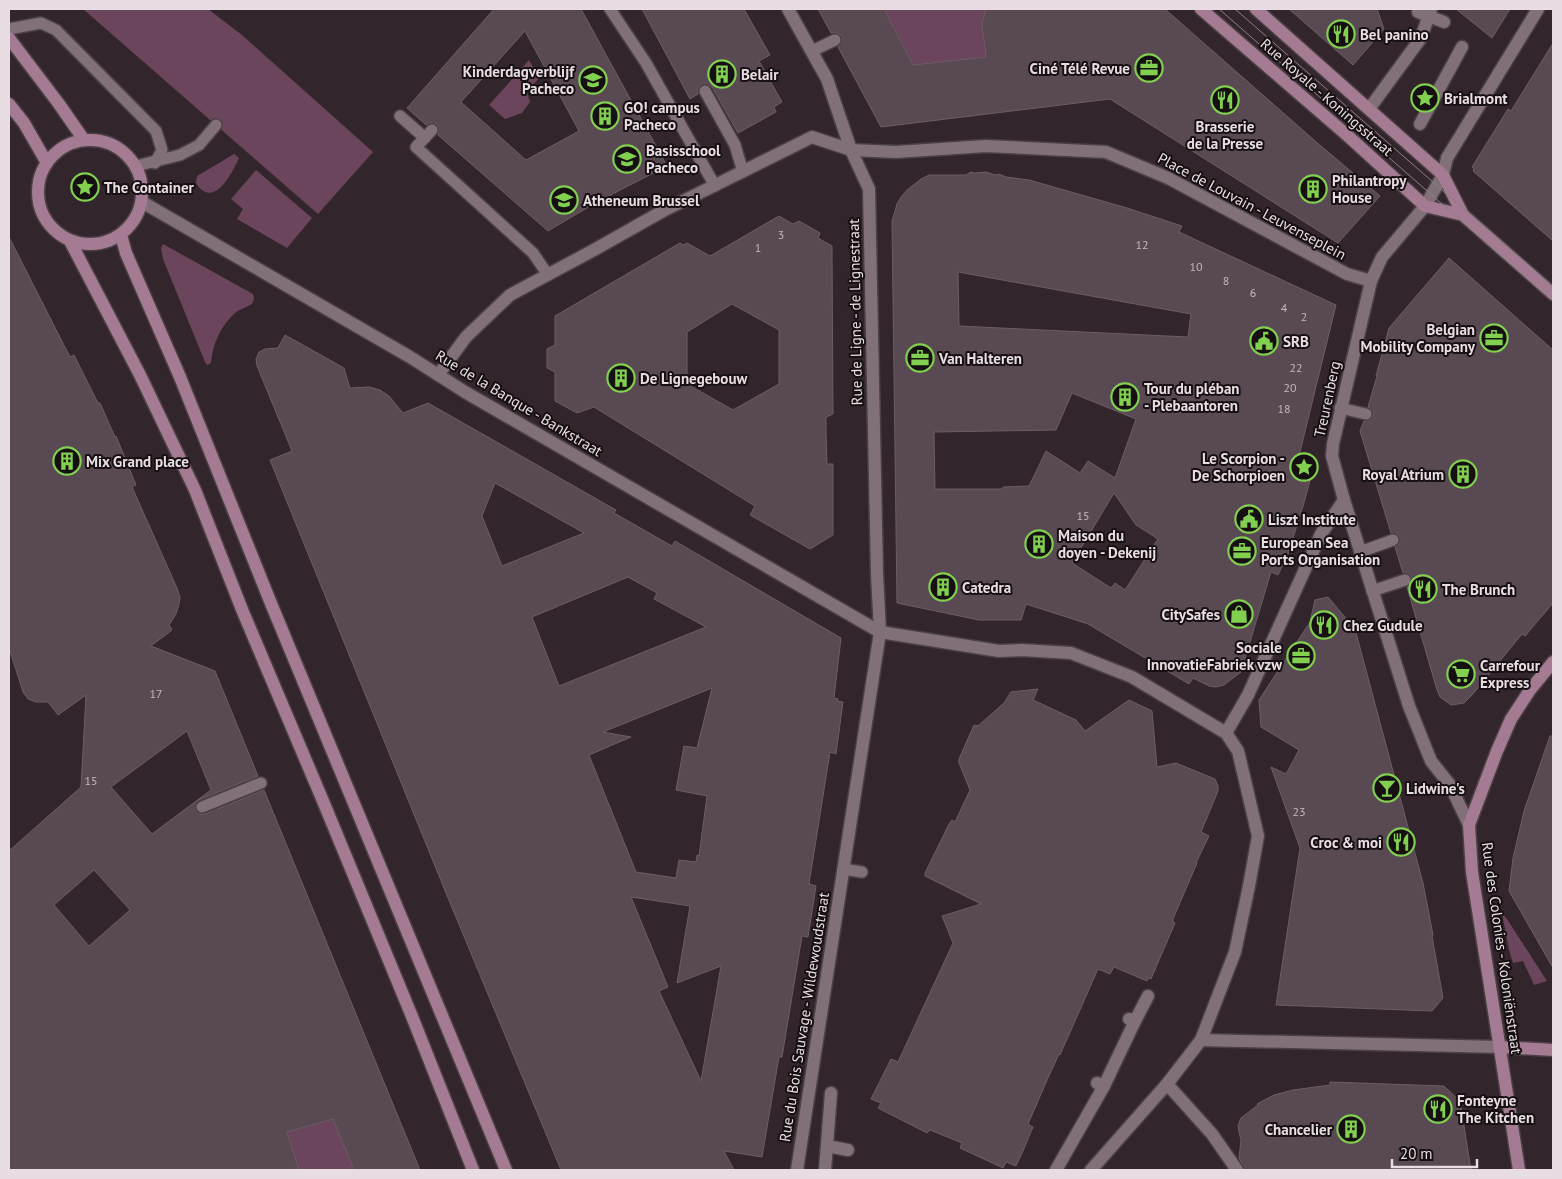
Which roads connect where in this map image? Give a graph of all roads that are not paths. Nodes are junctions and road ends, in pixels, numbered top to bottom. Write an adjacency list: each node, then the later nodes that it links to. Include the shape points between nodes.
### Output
1 (610, 9): 26 (lane, via 646,63)
2 (788, 9): 12 (street, Rue de Ligne - de Lignestraat)
3 (1201, 9): 28 (street, Rue Royale - Koningsstraat)
4 (1256, 9): 15 (street, Rue Royale - Koningsstraat)
5 (1538, 9): 25 (street, Treurenberg, via 1447,158)
6 (1426, 12): 7 (street); 15 (street, via 1421,38)
7 (1444, 22)
8 (9, 29): 22 (lane, via 41,24 56,30 156,131 162,150)
9 (9, 38): 19 (street)
10 (835, 40): 12 (lane)
11 (1462, 47): 17 (street)
12 (812, 51): 20 (street, Rue de Ligne - de Lignestraat, via 827,79)
13 (705, 91): 24 (lane, via 734,145)
14 (10, 106): 21 (street)
15 (1369, 109): 25 (street, Rue Royale - Koningsstraat)
16 (400, 116): 32 (lane, via 428,134 416,148 533,253)
17 (1420, 124)
18 (216, 125): 22 (lane, via 199,145)
19 (84, 140): 21 (street, via 56,152); 23 (street, via 100,140 114,145)
20 (851, 150): 24 (street, Place de Louvain - Leuvenseplein, via 812,137); 33 (street, Place de Louvain - Leuvenseplein, via 896,152 986,146 1106,152 1168,178 1347,274); 43 (street, Rue de Ligne - de Lignestraat, via 869,189)
21 (47, 162): 31 (street, via 37,192 39,207 56,233)
22 (155, 163): 23 (lane)
23 (136, 166): 27 (street, via 142,184)
24 (743, 172): 26 (street, Place de Louvain - Leuvenseplein)
25 (1440, 180): 28 (street, Treurenberg); 29 (street, Rue Royale - Koningsstraat)
26 (715, 186): 32 (street, Place de Louvain - Leuvenseplein)
27 (142, 202): 30 (street, via 134,221); 35 (street, Rue de la Banque - Bankstraat)
28 (1425, 206): 29 (street, Rue Royale - Koningsstraat); 33 (street, Treurenberg, via 1382,257)
29 (1463, 215): 34 (street, Rue Royale - Koningsstraat)
30 (121, 235): 31 (street, via 109,242 96,244); 60 (street)
31 (70, 241): 59 (street, via 195,490)
32 (548, 275): 35 (street, Place de Louvain - Leuvenseplein, via 510,294 466,337)
33 (1371, 281): 36 (street, Treurenberg)
34 (1553, 294)
35 (438, 375): 43 (street, Rue de la Banque - Bankstraat)
36 (1340, 408): 37 (lane); 38 (street, Treurenberg, via 1332,456)
37 (1366, 414)
38 (1344, 500): 40 (street, Treurenberg); 45 (street, via 1321,534 1248,696)
39 (1393, 540): 40 (lane)
40 (1360, 552): 42 (street, Treurenberg)
41 (1405, 580): 42 (lane)
42 (1372, 591): 48 (street, Treurenberg, via 1408,706 1431,761 1450,785)
43 (880, 632): 45 (street, via 999,651 1070,654 1132,676); 49 (street, Rue du Bois Sauvage - Wildewoudstraat)
44 (1553, 662): 48 (street, Rue des Colonies - Koloniënstraat, via 1511,719)
45 (1226, 733): 52 (street, via 1238,751 1258,836 1235,952)
46 (261, 783): 47 (lane)
47 (202, 807)
48 (1469, 825): 53 (street, Rue des Colonies - Koloniënstraat, via 1472,872)
49 (843, 869): 50 (lane); 61 (street, Rue du Bois Sauvage - Wildewoudstraat)
50 (862, 872)
51 (1148, 996): 63 (street, via 1132,1020)
52 (1201, 1040): 53 (street); 55 (street)
53 (1500, 1047): 54 (street); 66 (street, Rue des Colonies - Koloniënstraat)
54 (1553, 1050)
55 (1167, 1084): 64 (street); 65 (street, via 1212,1134)
56 (831, 1093): 57 (street)
57 (826, 1146): 58 (street); 62 (street)
58 (848, 1150)
59 (473, 1170)
60 (506, 1170)
61 (796, 1170)
62 (824, 1170)
63 (1056, 1170)
64 (1091, 1170)
65 (1236, 1170)
66 (1519, 1170)

